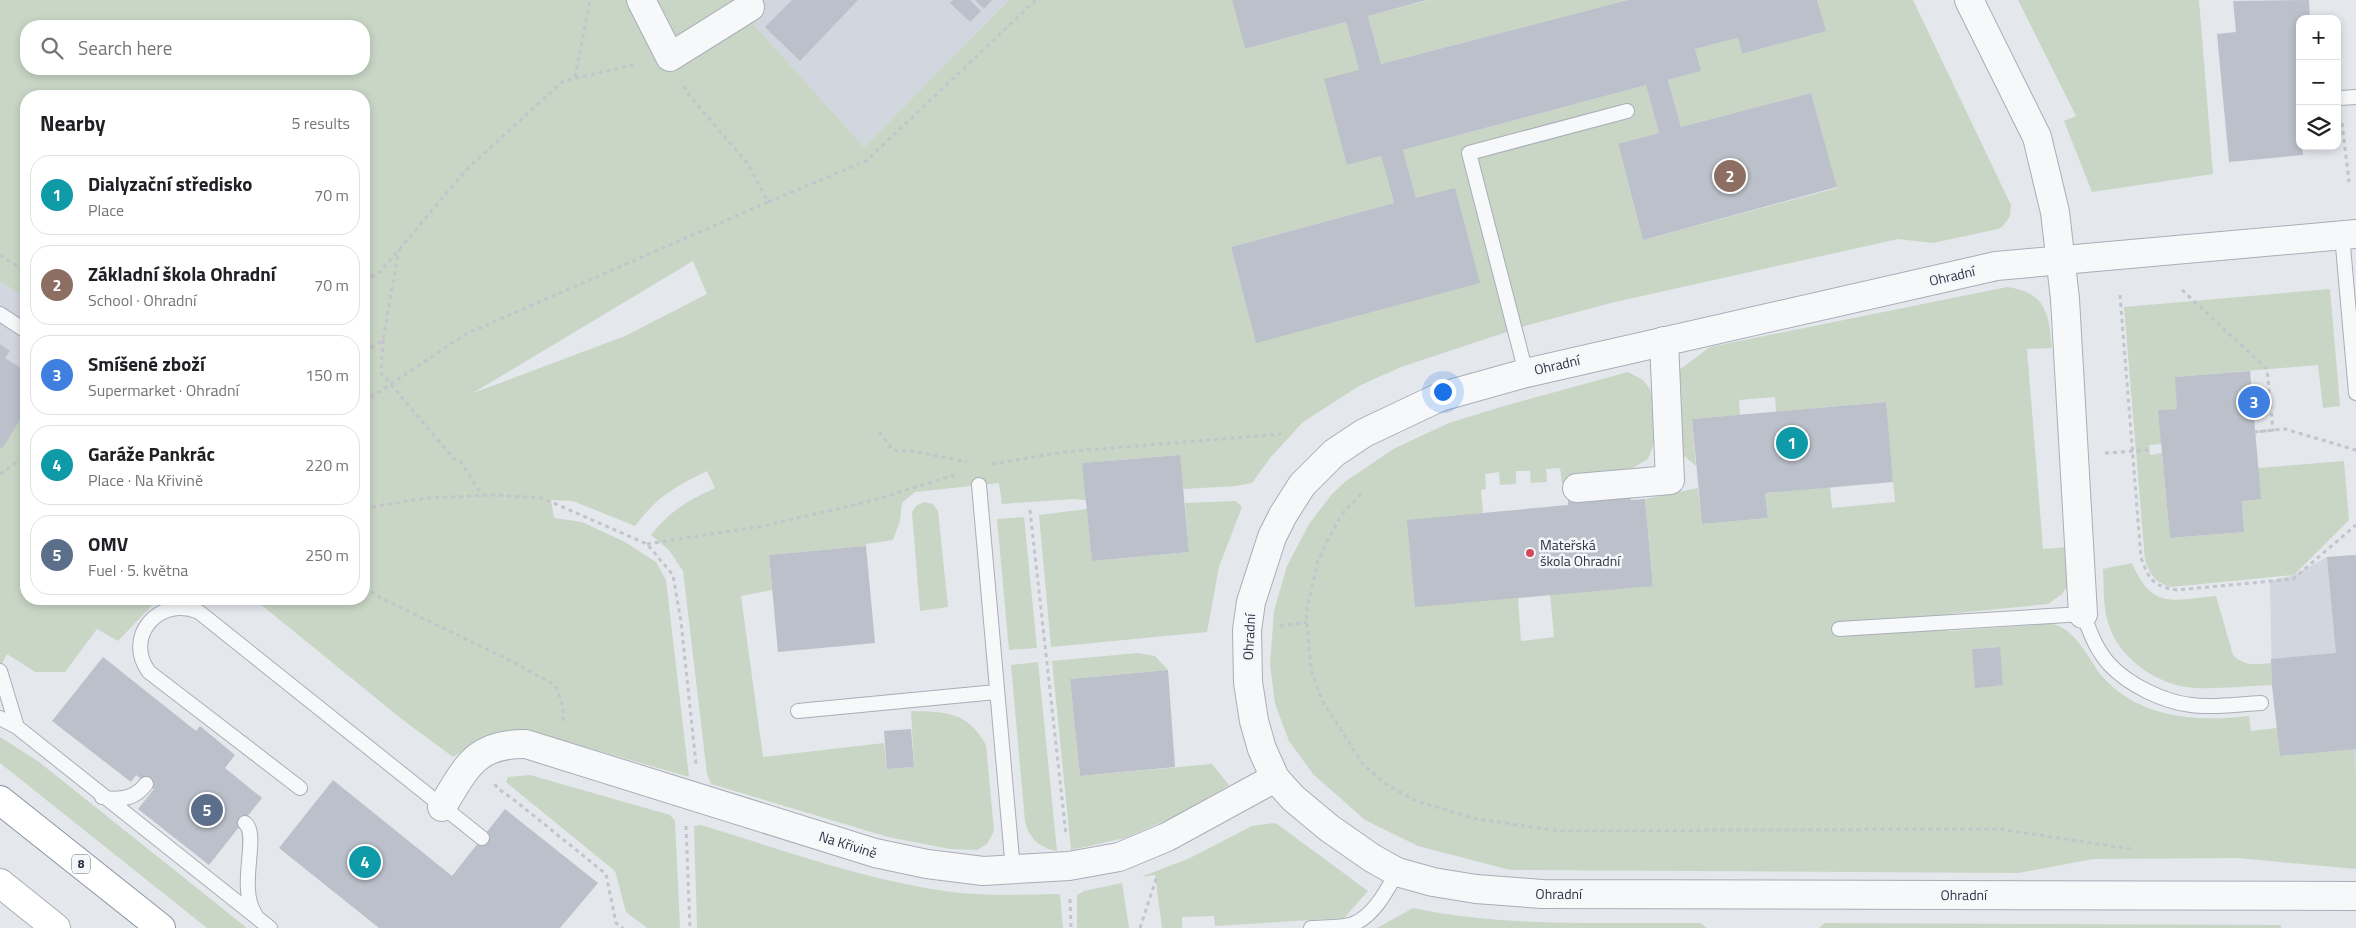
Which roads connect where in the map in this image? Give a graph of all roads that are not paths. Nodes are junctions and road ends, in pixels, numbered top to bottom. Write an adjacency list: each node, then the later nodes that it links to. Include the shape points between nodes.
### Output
1 (641, 0): 3 (street, via 670,57)
2 (1968, 0): 8 (street, via 2037,137 2055,212)
3 (750, 7)
4 (2356, 97): 5 (lane)
5 (2341, 98)
6 (1627, 111): 12 (lane, via 1469,153)
7 (2349, 235): 8 (street, Ohradní); 13 (lane)
8 (2062, 262): 11 (street, Ohradní, via 1996,266); 16 (street)
9 (0, 314): 10 (lane)
10 (20, 328)
11 (1664, 341): 12 (street, Ohradní); 15 (street, via 1670,480)
12 (1526, 373): 24 (street, Ohradní, via 1440,397 1364,433 1334,453 1302,485 1283,515 1272,537 1251,602 1246,652 1254,720 1262,750)
13 (2356, 393)
14 (979, 485): 19 (lane)
15 (1577, 488)
16 (2082, 614): 17 (lane); 20 (lane, via 2093,641 2110,665 2136,685 2163,698 2192,705)
17 (1839, 629)
18 (0, 671): 23 (lane)
19 (996, 692): 21 (lane); 32 (lane)
20 (2261, 704)
21 (798, 711)
22 (0, 718): 23 (lane)
23 (17, 727): 27 (lane)
24 (1275, 778): 32 (street, Na Křivině, via 1167,837 1118,857 1069,866); 33 (street, Ohradní, via 1329,828)
25 (146, 784): 27 (lane, via 130,798)
26 (300, 788): 29 (lane, via 149,672 140,657 140,639 157,615 175,607 199,612)
27 (102, 797): 36 (lane)
28 (0, 800): 38 (main road, 8)
29 (442, 807): 31 (lane); 32 (street, Na Křivině, via 465,769 482,753 506,744 526,744 875,853 973,870)
30 (245, 823): 36 (lane, via 251,837 248,898)
31 (482, 838)
32 (1013, 870)
33 (1397, 872): 35 (street, Ohradní, via 1476,889 1542,894); 40 (lane, via 1385,894 1368,914 1353,925)
34 (0, 883): 37 (main road)
35 (2356, 896)
36 (258, 919): 39 (lane)
37 (56, 928)
38 (161, 928)
39 (270, 928)
40 (1311, 928)

